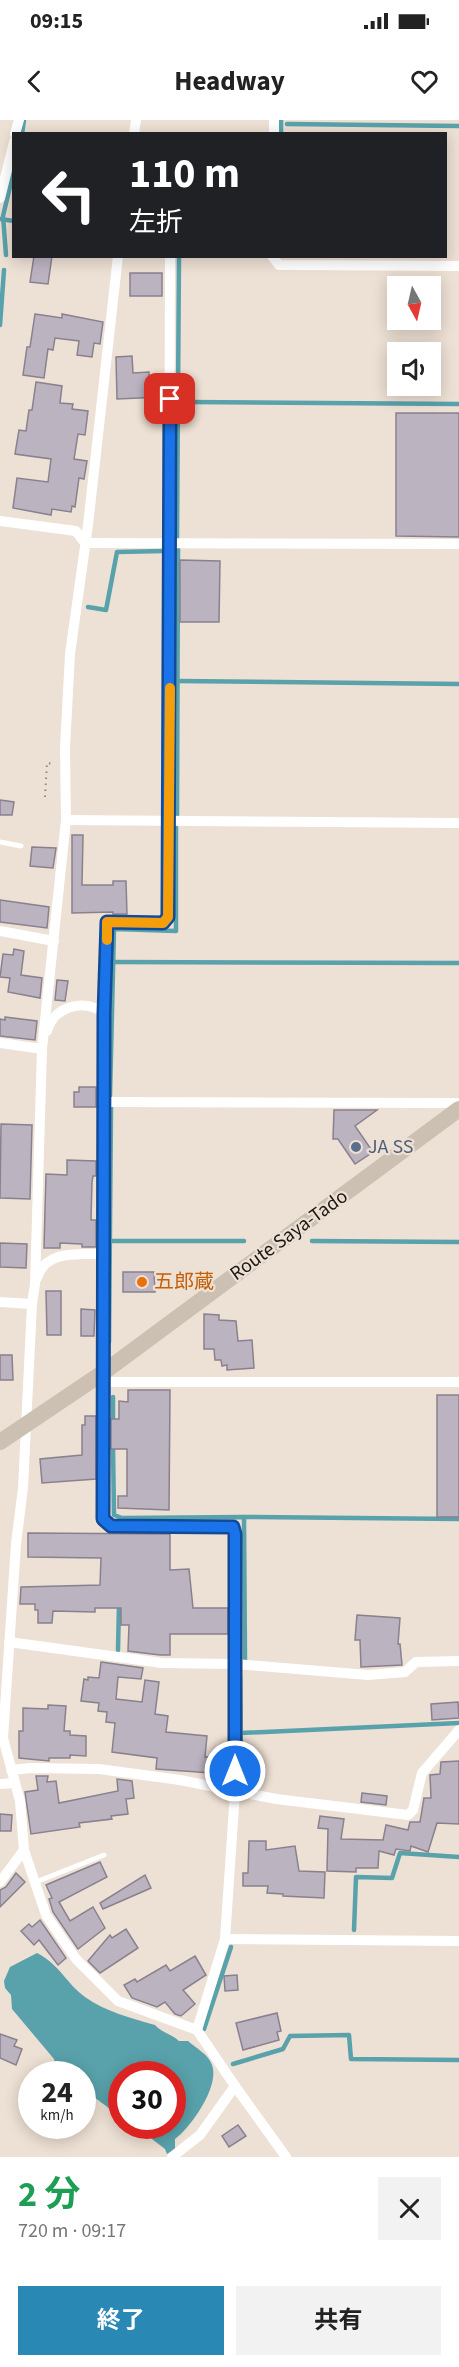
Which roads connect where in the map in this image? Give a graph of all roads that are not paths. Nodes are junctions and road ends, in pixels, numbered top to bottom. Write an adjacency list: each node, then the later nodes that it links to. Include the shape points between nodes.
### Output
1 (12, 150): 2 (street)
2 (0, 198)
3 (118, 258): 9 (street)
4 (170, 258): 8 (street)
5 (274, 258): 6 (street, via 279,265)
6 (459, 266)
7 (0, 521): 9 (street, via 76,531)
8 (170, 542): 9 (street); 10 (street); 12 (street)
9 (85, 543): 11 (street, via 70,654)
10 (459, 544)
11 (66, 820): 12 (street); 17 (street)
12 (169, 821): 13 (street); 18 (street, via 168,917 163,923 107,922)
13 (459, 823)
14 (0, 842): 15 (lane)
15 (21, 846)
16 (0, 931): 17 (street)
17 (54, 941): 20 (street)
18 (104, 1013): 20 (street, via 94,1006 73,1005 50,1023); 21 (street)
19 (0, 1043): 20 (street)
20 (42, 1049): 25 (street)
21 (105, 1102): 22 (street); 24 (street)
22 (459, 1103)
23 (459, 1109): 28 (main road, Route Saya-Tado)
24 (104, 1254): 25 (street, via 53,1257 39,1269); 28 (street)
25 (35, 1284): 27 (street)
26 (0, 1302): 27 (street)
27 (32, 1304): 30 (street)
28 (104, 1377): 29 (street); 30 (main road, Route Saya-Tado); 34 (street, via 103,1519 111,1526 233,1527)
29 (459, 1382)
30 (26, 1424): 31 (main road, Route Saya-Tado); 32 (street)
31 (0, 1442)
32 (9, 1642): 34 (street, via 162,1663); 35 (street)
33 (459, 1661): 34 (street, via 416,1662 405,1672 368,1675)
34 (235, 1664): 40 (street)
35 (3, 1684): 37 (street, via 3,1738)
36 (459, 1730): 40 (street, via 422,1773 413,1810 408,1815)
37 (11, 1770): 38 (street); 40 (street, via 99,1769)
38 (14, 1783): 39 (street); 41 (street, via 20,1801)
39 (0, 1784)
40 (235, 1792): 45 (street)
41 (24, 1850): 43 (street); 44 (street)
42 (104, 1855): 44 (lane)
43 (0, 1882)
44 (36, 1882): 47 (street, via 46,1915 61,1940 118,2001)
45 (225, 1939): 46 (street); 47 (street)
46 (459, 1941)
47 (196, 2030): 48 (street)
48 (235, 2086): 49 (street, via 200,2135); 50 (street)
49 (175, 2155)
50 (286, 2157)

